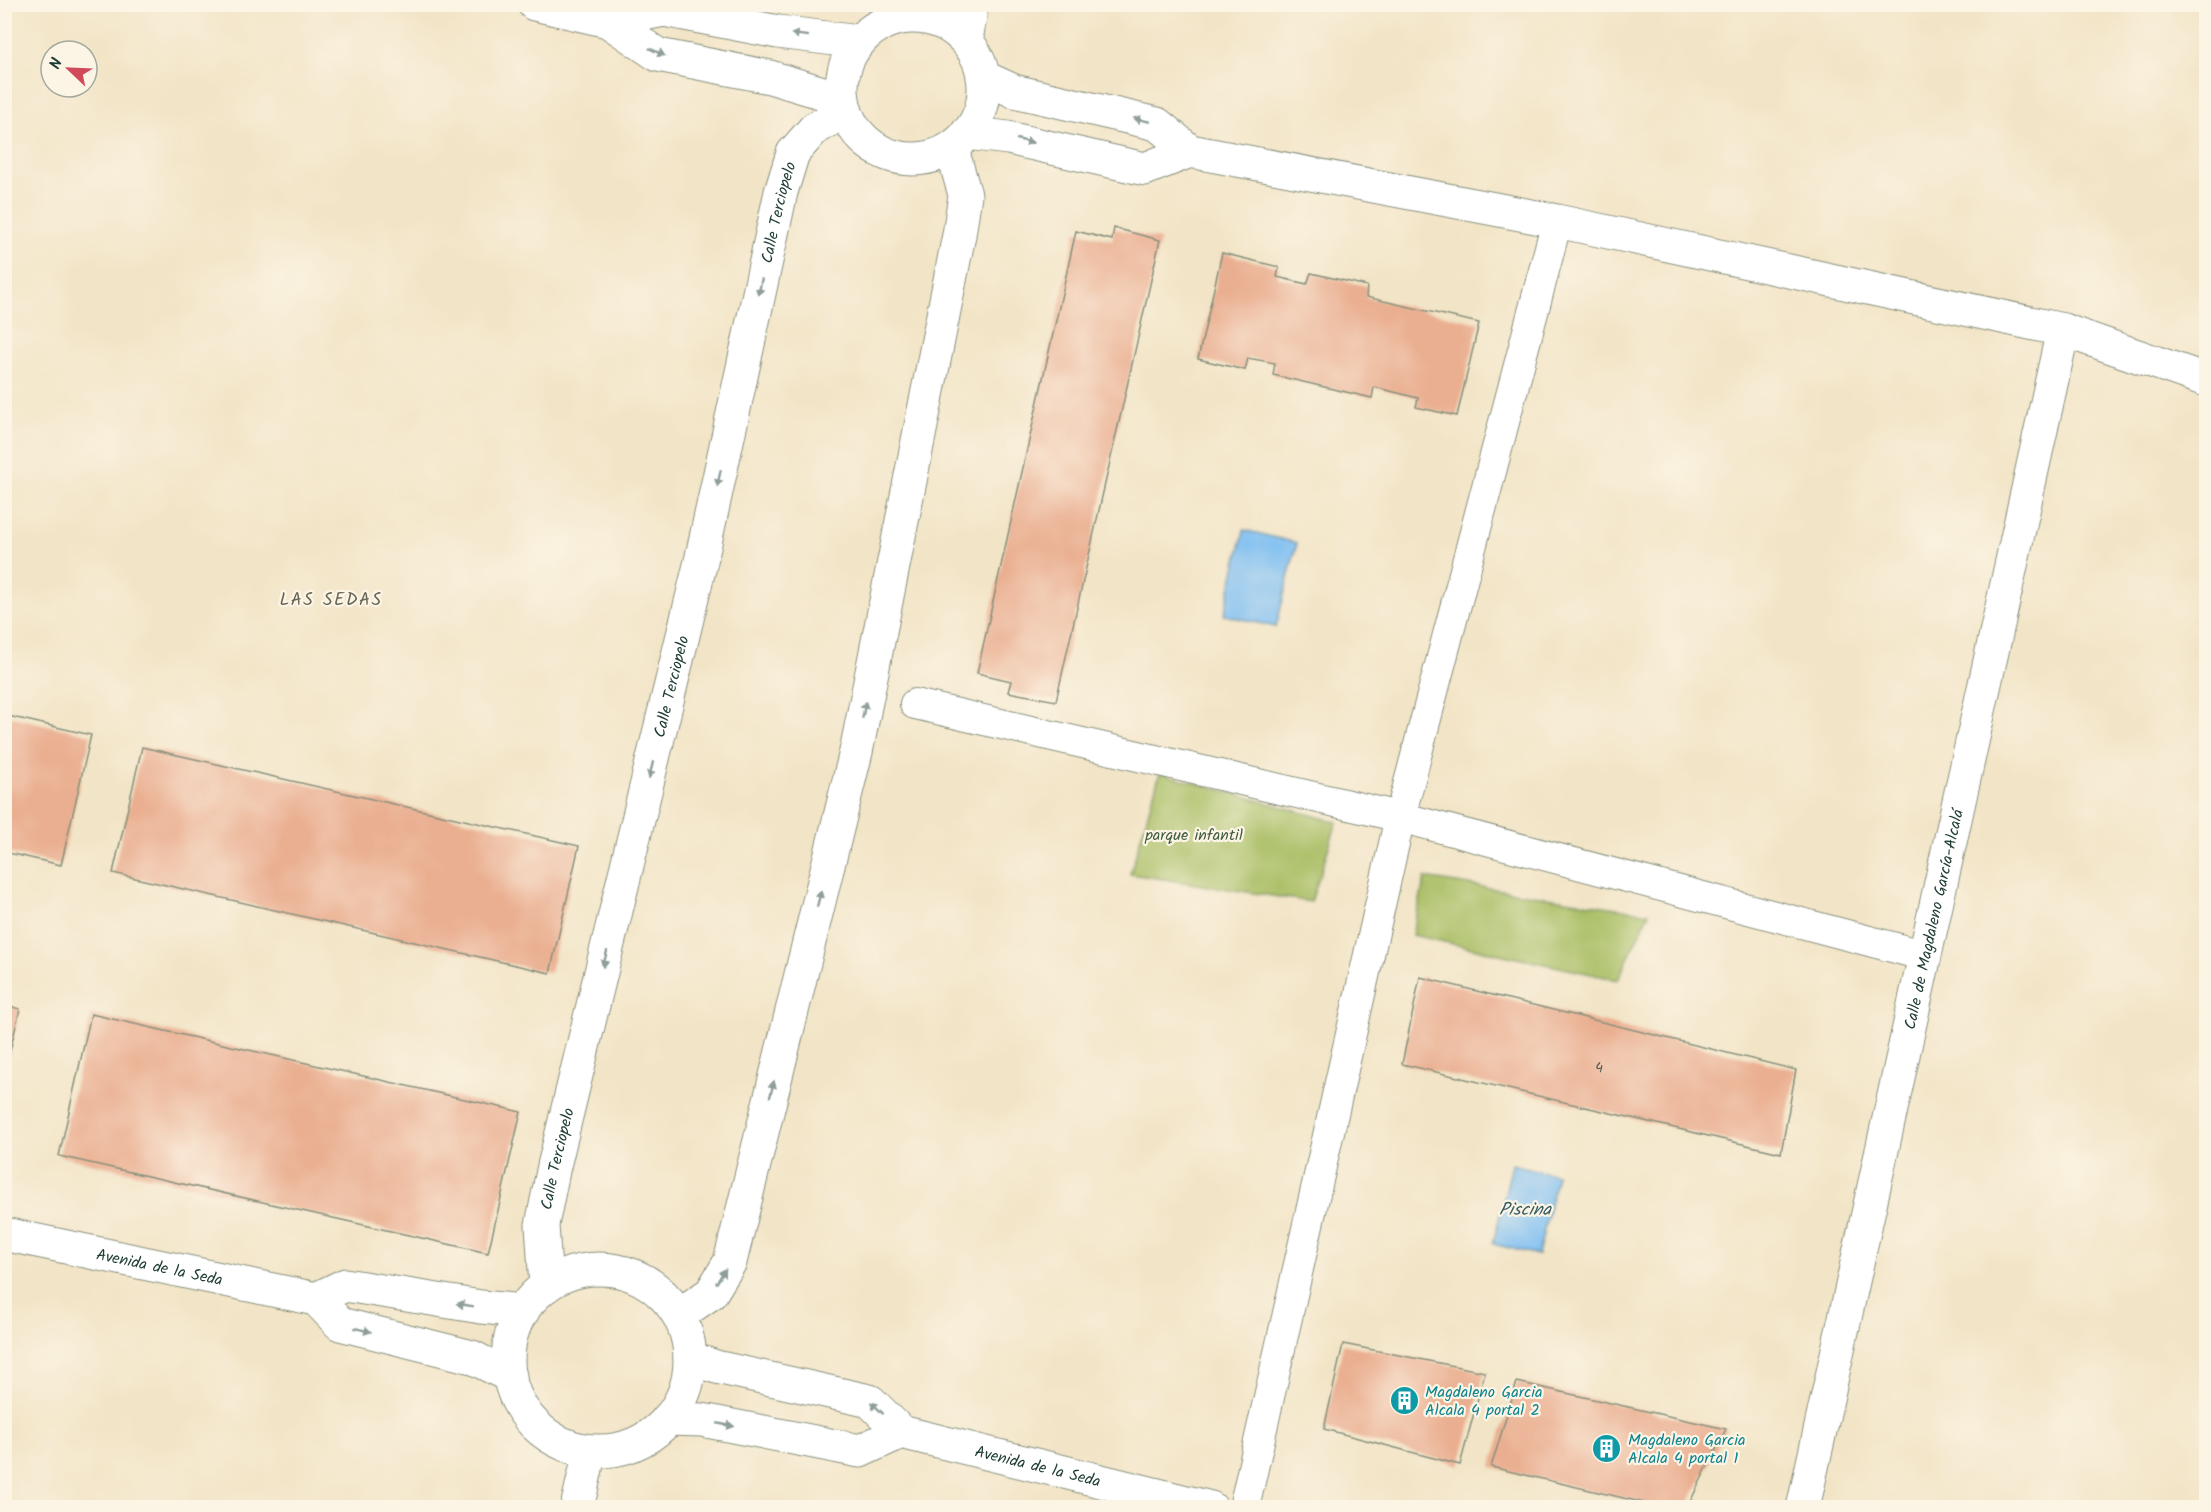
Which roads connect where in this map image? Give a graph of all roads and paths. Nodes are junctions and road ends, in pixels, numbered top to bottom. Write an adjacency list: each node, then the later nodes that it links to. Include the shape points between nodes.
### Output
1 (534, 4): 3 (street)
2 (972, 4): 5 (street)
3 (608, 21): 4 (street, one-way to 3, via 778,32 664,10); 7 (street, one-way to 7, via 658,55 770,77)
4 (873, 25): 5 (street, via 912,16 932,19); 7 (street, via 848,59 842,78)
5 (966, 40): 6 (street)
6 (983, 77): 8 (street, via 983,97 977,116); 9 (street, one-way to 6, via 1157,124 1014,91)
7 (844, 105): 8 (street, via 860,135 875,148 894,156 931,156); 17 (street, Calle Terciopelo, one-way to 17, via 814,129 793,153 781,192 701,561 554,1166 542,1225)
8 (959, 141): 9 (street, one-way to 9, via 1008,138 1145,169); 20 (street, one-way to 8, via 711,1293 730,1262 856,752 965,195)
9 (1190, 151): 10 (street)
10 (1557, 221): 11 (street); 14 (street)
11 (2063, 330): 12 (street); 15 (street, Calle de Magdaleno García-Alcalá)
12 (2206, 380)
13 (915, 704): 14 (street)
14 (1400, 817): 15 (street); 28 (street)
15 (1926, 956): 29 (street, Calle de Magdaleno García-Alcalá)
16 (4, 1234): 18 (street, Avenida de la Seda)
17 (546, 1286): 19 (street); 20 (street, via 565,1275 609,1269 649,1284)
18 (316, 1299): 19 (street, one-way to 18, via 345,1285); 22 (street, one-way to 22, via 340,1324 472,1357)
19 (523, 1311): 22 (street, via 511,1340)
20 (679, 1315): 21 (street)
21 (690, 1358): 23 (street, via 681,1401); 24 (street, one-way to 21, via 870,1401)
22 (510, 1376): 25 (street, via 520,1404 532,1422 568,1446)
23 (668, 1419): 24 (street, one-way to 24, via 702,1420 861,1451); 25 (street, via 633,1444)
24 (902, 1432): 27 (street, Avenida de la Seda)
25 (590, 1451): 26 (street)
26 (577, 1508)
27 (1211, 1508)
28 (1244, 1508)
29 (1803, 1508)

